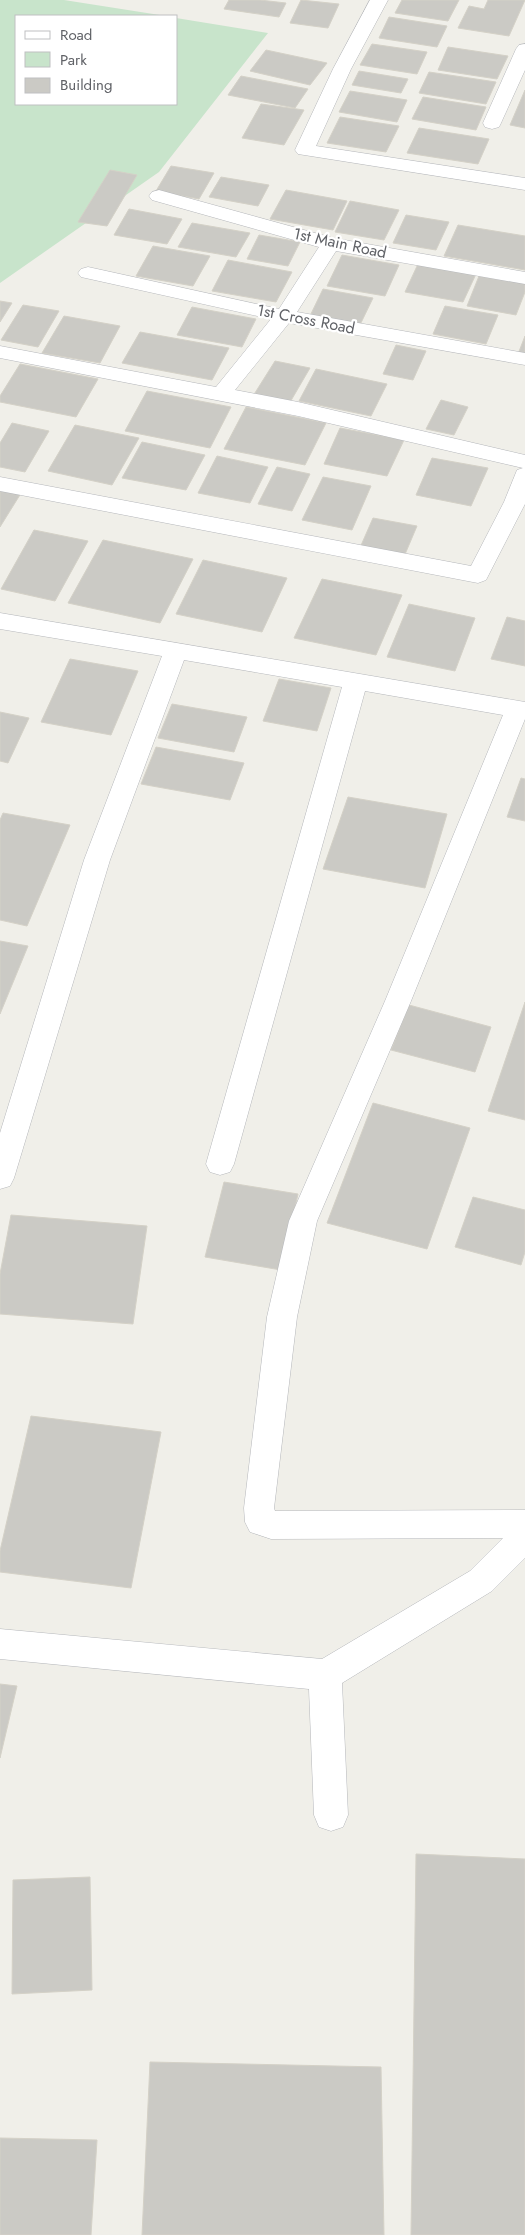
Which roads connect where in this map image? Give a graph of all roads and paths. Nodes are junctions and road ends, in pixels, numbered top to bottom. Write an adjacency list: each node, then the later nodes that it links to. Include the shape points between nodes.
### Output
1 (379, 0): 4 (street, via 342,69 306,150)
2 (525, 49): 3 (street)
3 (492, 123)
4 (525, 184)
5 (158, 196): 6 (street, 1st Main Road)
6 (331, 244): 8 (street, 1st Main Road); 9 (street)
7 (88, 273): 9 (street, 1st Cross Road)
8 (525, 278)
9 (284, 316): 11 (street, 1st Cross Road); 12 (street)
10 (0, 352): 12 (street)
11 (525, 359)
12 (222, 393): 13 (street)
13 (525, 462)
14 (525, 475): 15 (street, via 478,575)
15 (0, 484)
16 (0, 620): 17 (street)
17 (176, 650): 18 (street); 21 (street, via 97,860)
18 (356, 681): 19 (street); 20 (street)
19 (521, 710): 22 (street, via 303,1220 282,1317 259,1508 261,1522 271,1525)
20 (220, 1164)
21 (0, 1178)
22 (525, 1526): 24 (street, via 513,1550 481,1581)
23 (0, 1644): 24 (street)
24 (325, 1675): 25 (street)
25 (331, 1814)

